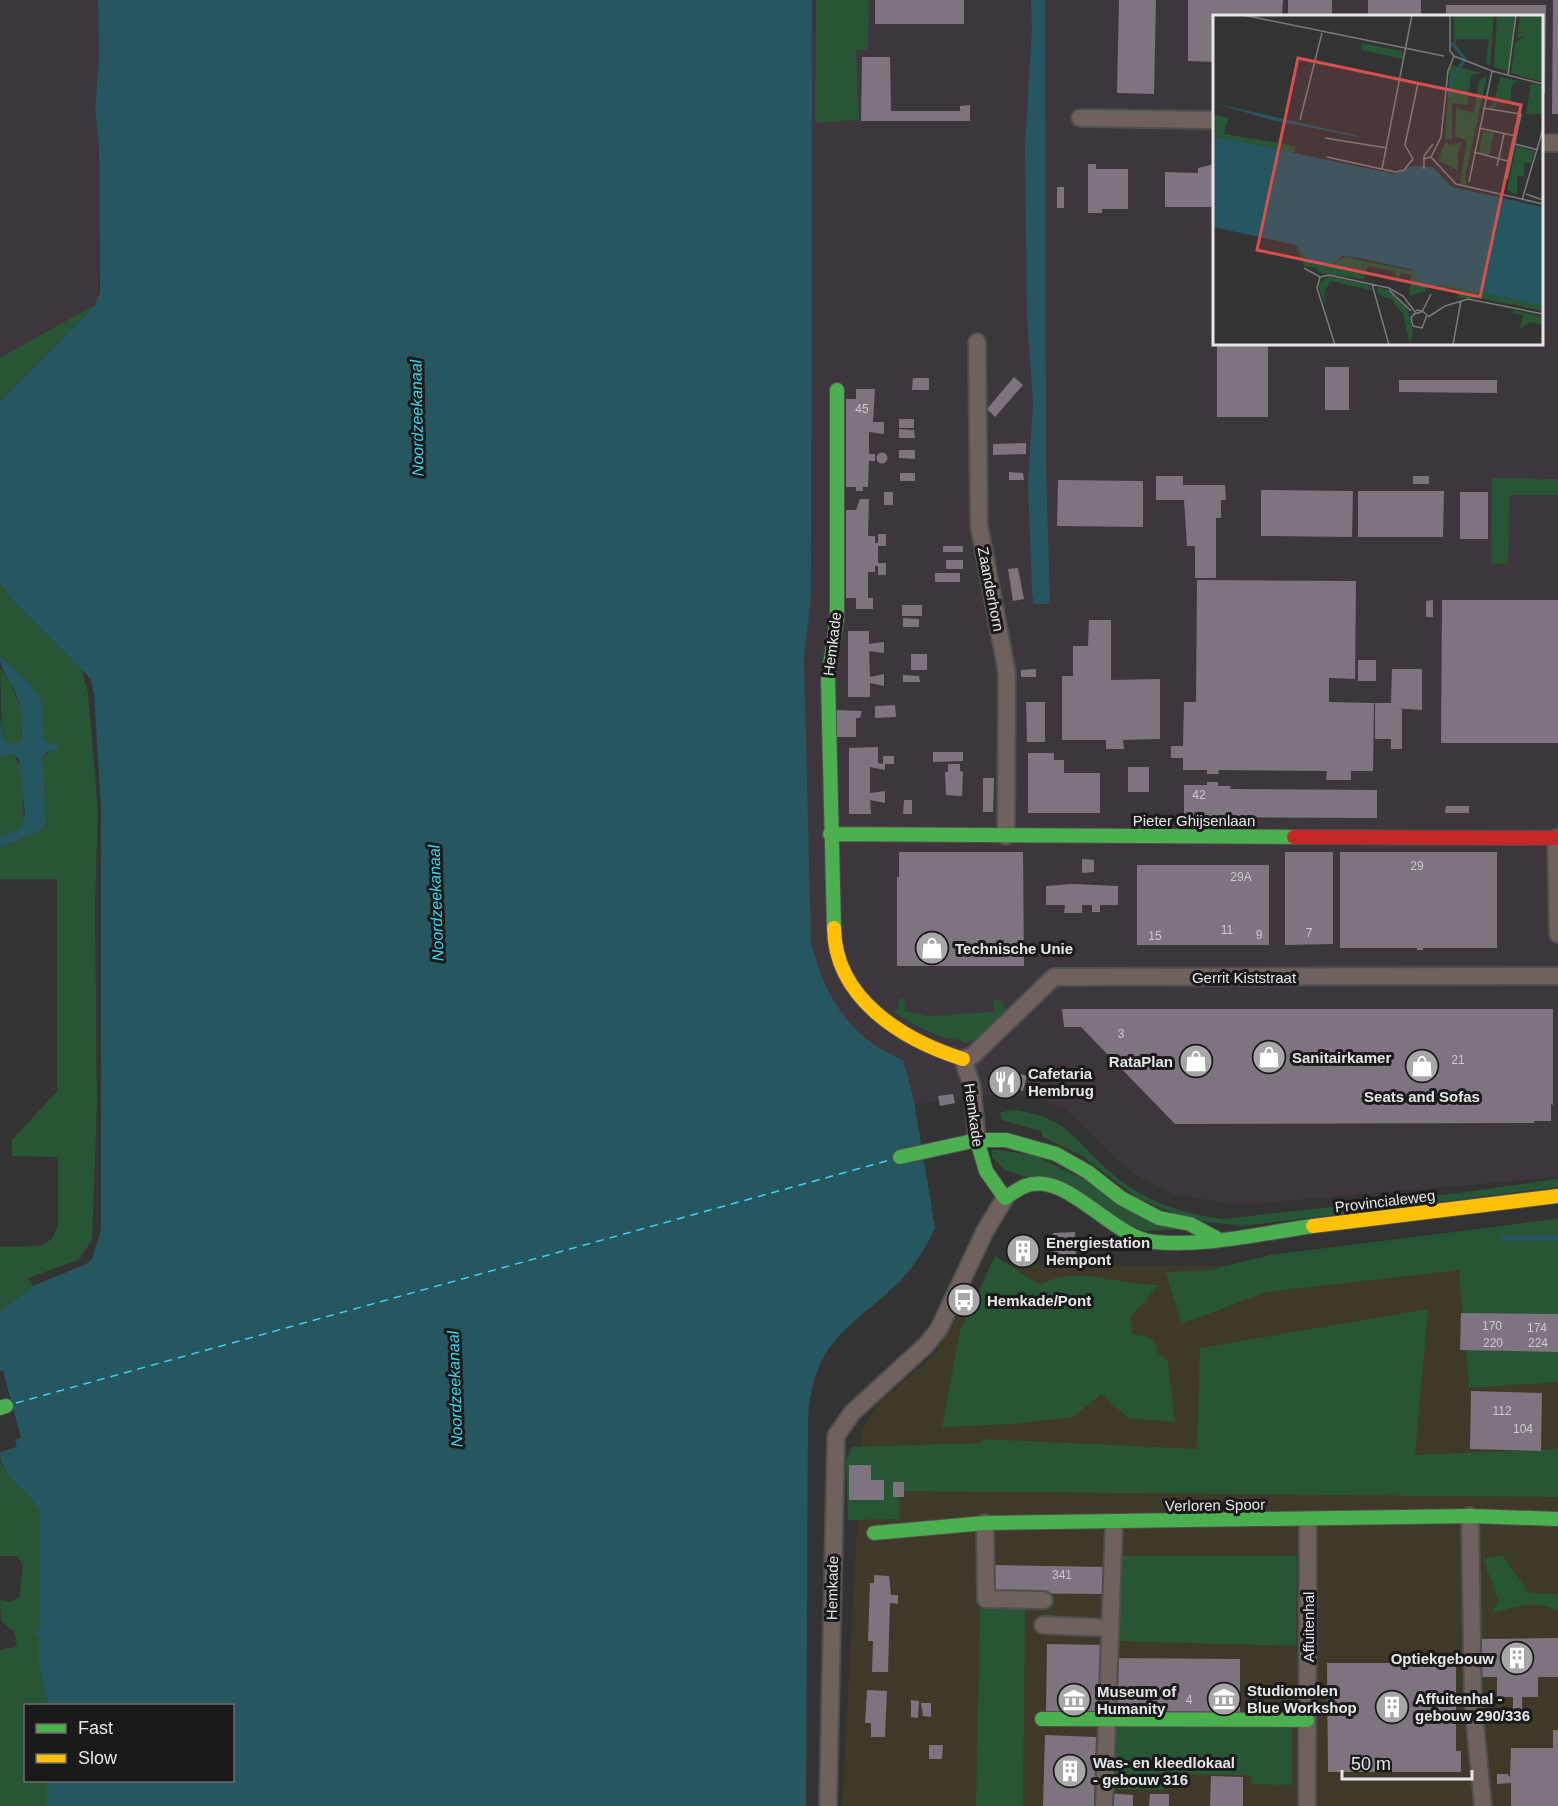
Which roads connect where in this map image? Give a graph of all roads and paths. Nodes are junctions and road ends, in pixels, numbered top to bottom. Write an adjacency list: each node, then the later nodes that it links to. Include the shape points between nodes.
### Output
1 (1080, 118): 2 (street)
2 (1213, 120)
3 (1543, 142): 4 (street)
4 (1558, 143)
5 (977, 342): 8 (street, Zaanderhorn, via 979,525 1007,673)
6 (837, 390): 7 (street, Hemkade, via 837,618 828,679)
7 (831, 834): 8 (street, Pieter Ghijsenlaan); 12 (street, Hemkade, via 834,943 844,973 864,1003 908,1039)
8 (1006, 836): 9 (street, Pieter Ghijsenlaan)
9 (1557, 838): 10 (street)
10 (1558, 934)
11 (1558, 976): 12 (street, Gerrit Kiststraat, via 1054,977 972,1056)
12 (963, 1059): 13 (street, Hemkade, via 972,1086)
13 (977, 1140): 14 (street); 16 (street, Hemkade, via 981,1166); 17 (street, via 1006,1140 1056,1154 1088,1172 1121,1198 1159,1218 1190,1224)
14 (900, 1157)
15 (1558, 1196): 17 (street, Provincialeweg)
16 (1005, 1198): 17 (street, Provincialeweg, via 1026,1186 1050,1185 1073,1193 1110,1224 1150,1242); 30 (street, Hemkade, via 939,1329 926,1346 852,1413 836,1436)
17 (1216, 1238)
18 (1470, 1516): 19 (street, Verloren Spoor); 20 (street, Verloren Spoor); 33 (street, via 1473,1703)
19 (1558, 1518)
20 (1308, 1520): 22 (street, Verloren Spoor); 29 (street, Affuitenhal)
21 (985, 1523): 22 (street, Verloren Spoor); 23 (street, Verloren Spoor); 24 (street, via 986,1599)
22 (1114, 1523): 26 (street)
23 (874, 1533)
24 (1044, 1600)
25 (1043, 1625): 26 (street)
26 (1110, 1628): 28 (street)
27 (1042, 1719): 28 (street)
28 (1107, 1720): 29 (street); 31 (street)
29 (1307, 1720): 32 (street, Affuitenhal)
30 (828, 1806)
31 (1104, 1806)
32 (1307, 1806)
33 (1483, 1806)

